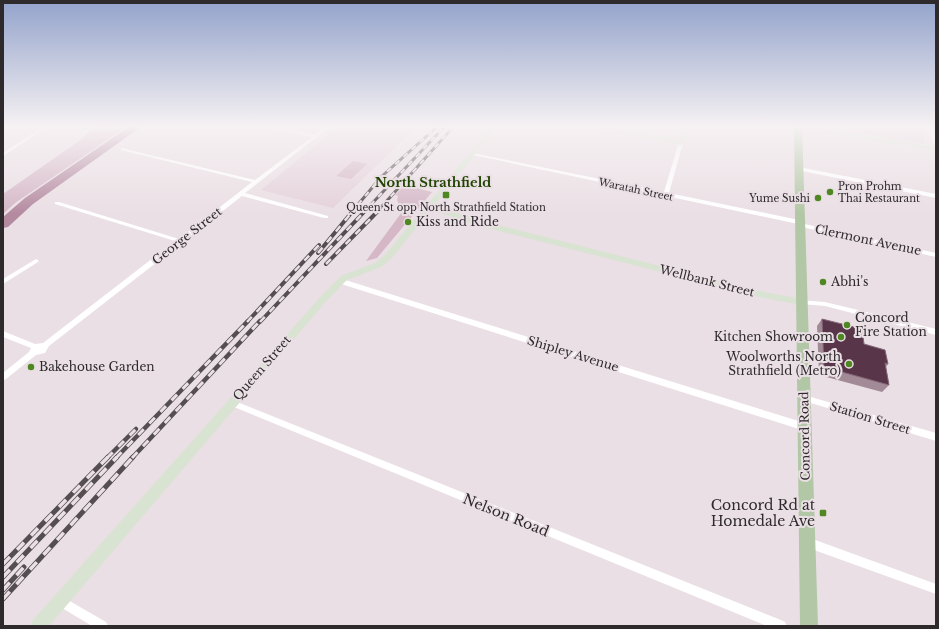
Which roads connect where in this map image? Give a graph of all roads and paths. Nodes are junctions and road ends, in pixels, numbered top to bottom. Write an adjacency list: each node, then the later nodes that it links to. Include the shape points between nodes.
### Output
1 (149, 155): 8 (street)
2 (291, 155): 8 (street, George Street)
3 (472, 155): 13 (street, Queen Street)
4 (479, 155): 10 (street, Waratah Street)
5 (677, 155): 10 (street)
6 (798, 155): 7 (main road, Concord Road)
7 (799, 169): 11 (street); 16 (main road, Concord Road)
8 (257, 182): 9 (street, George Street)
9 (241, 194): 14 (street); 17 (street, George Street)
10 (666, 195): 16 (street, Waratah Street)
11 (936, 195)
12 (57, 203): 17 (street)
13 (429, 208): 15 (street, Wellbank Street); 15 (street, Wellbank Street); 20 (street, Queen Street, via 384,261)
14 (326, 217)
15 (479, 223): 22 (street, Wellbank Street, via 759,294)
16 (799, 223): 18 (street, Clermont Avenue); 22 (main road, Concord Road)
17 (180, 241): 25 (street, George Street)
18 (936, 255)
19 (36, 261): 21 (street)
20 (340, 281): 28 (street, Queen Street); 29 (street, Shipley Avenue)
21 (3, 282)
22 (802, 302): 23 (street, Wellbank Street, via 825,304); 27 (main road, Concord Road)
23 (936, 332)
24 (3, 334): 25 (street)
25 (35, 350): 26 (street)
26 (3, 377)
27 (804, 398): 29 (main road, Concord Road); 30 (street, Station Street)
28 (232, 403): 33 (street, Queen Street); 36 (street, Nelson Road)
29 (805, 427): 31 (main road, Concord Road)
30 (936, 437)
31 (807, 542): 32 (street); 37 (main road, Concord Road)
32 (936, 589)
33 (61, 601): 34 (street, Queen Street); 35 (street)
34 (39, 626)
35 (102, 626)
36 (780, 626)
37 (809, 626)

